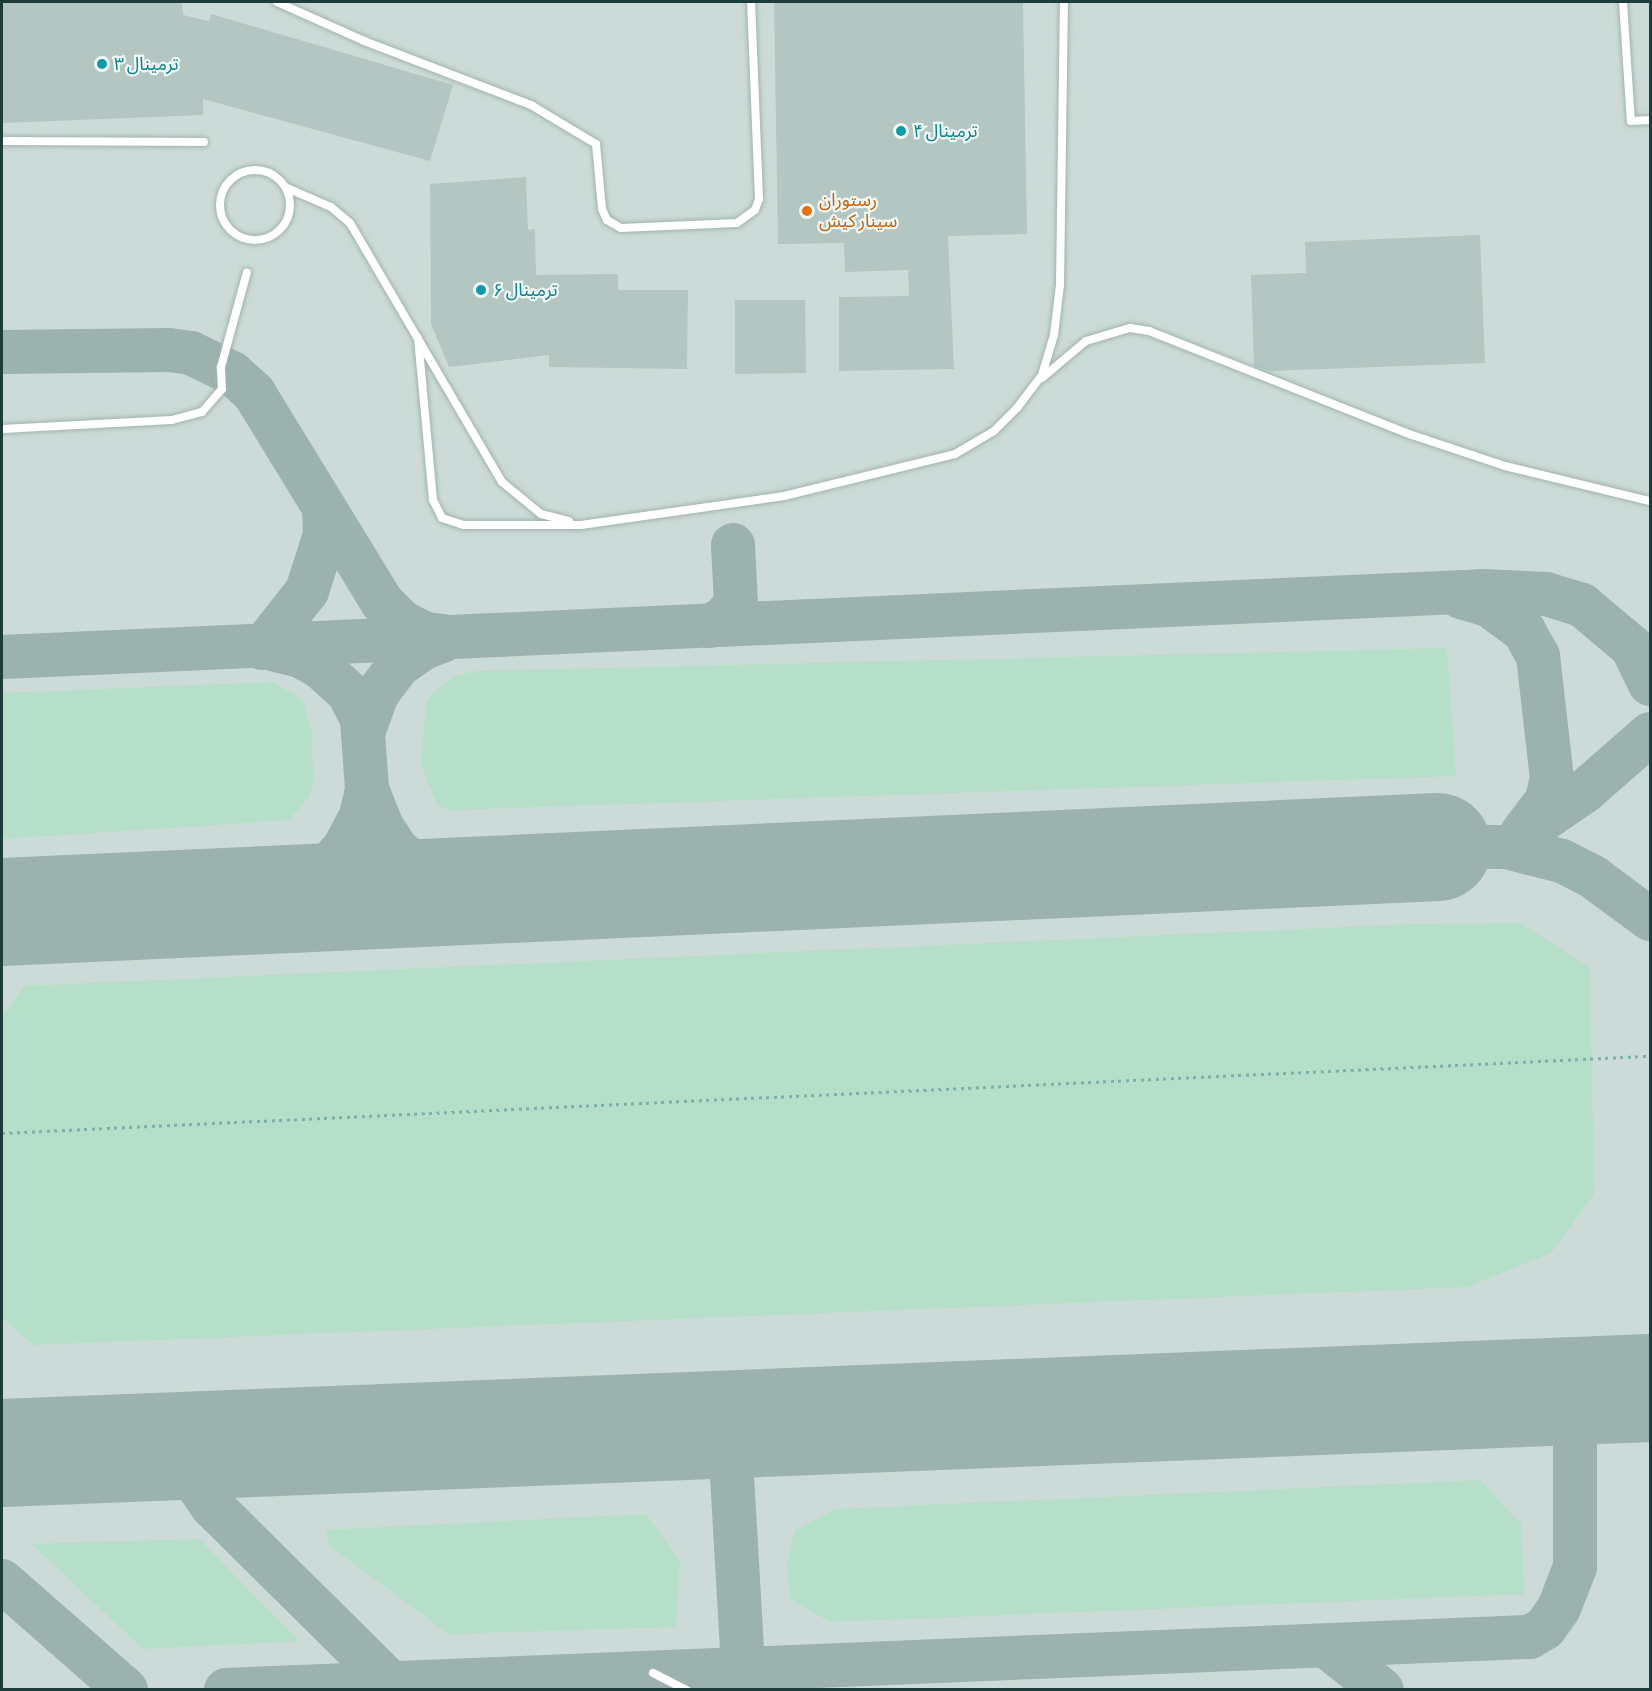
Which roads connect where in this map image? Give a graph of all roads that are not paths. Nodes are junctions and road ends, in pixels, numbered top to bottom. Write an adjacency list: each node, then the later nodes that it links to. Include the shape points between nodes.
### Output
1 (276, 2): 2 (lane, via 364,41 531,105 596,144 602,209 607,220 621,228 737,223 755,210 759,199)
2 (751, 2)
3 (1064, 2): 11 (lane, via 1060,285 1054,335)
4 (1623, 2): 5 (lane, via 1631,121)
5 (1650, 120)
6 (2, 141): 7 (lane)
7 (204, 142)
8 (287, 188): 8 (lane, via 270,172 248,170 237,175 222,192 221,215 226,226 246,240 269,238 287,223 291,200); 10 (lane, via 331,207 350,223)
9 (247, 272): 12 (lane, via 221,367 222,390 202,412 172,420)
10 (418, 338): 14 (lane, via 502,482 541,514); 14 (lane, via 433,500 442,518 464,525)
11 (1037, 382): 13 (lane, via 1086,341 1130,328 1453,449 1505,466); 14 (lane, via 994,430 955,454 784,496)
12 (2, 429)
13 (1650, 501)
14 (581, 525)
15 (653, 1673): 16 (lane)
16 (687, 1689)

